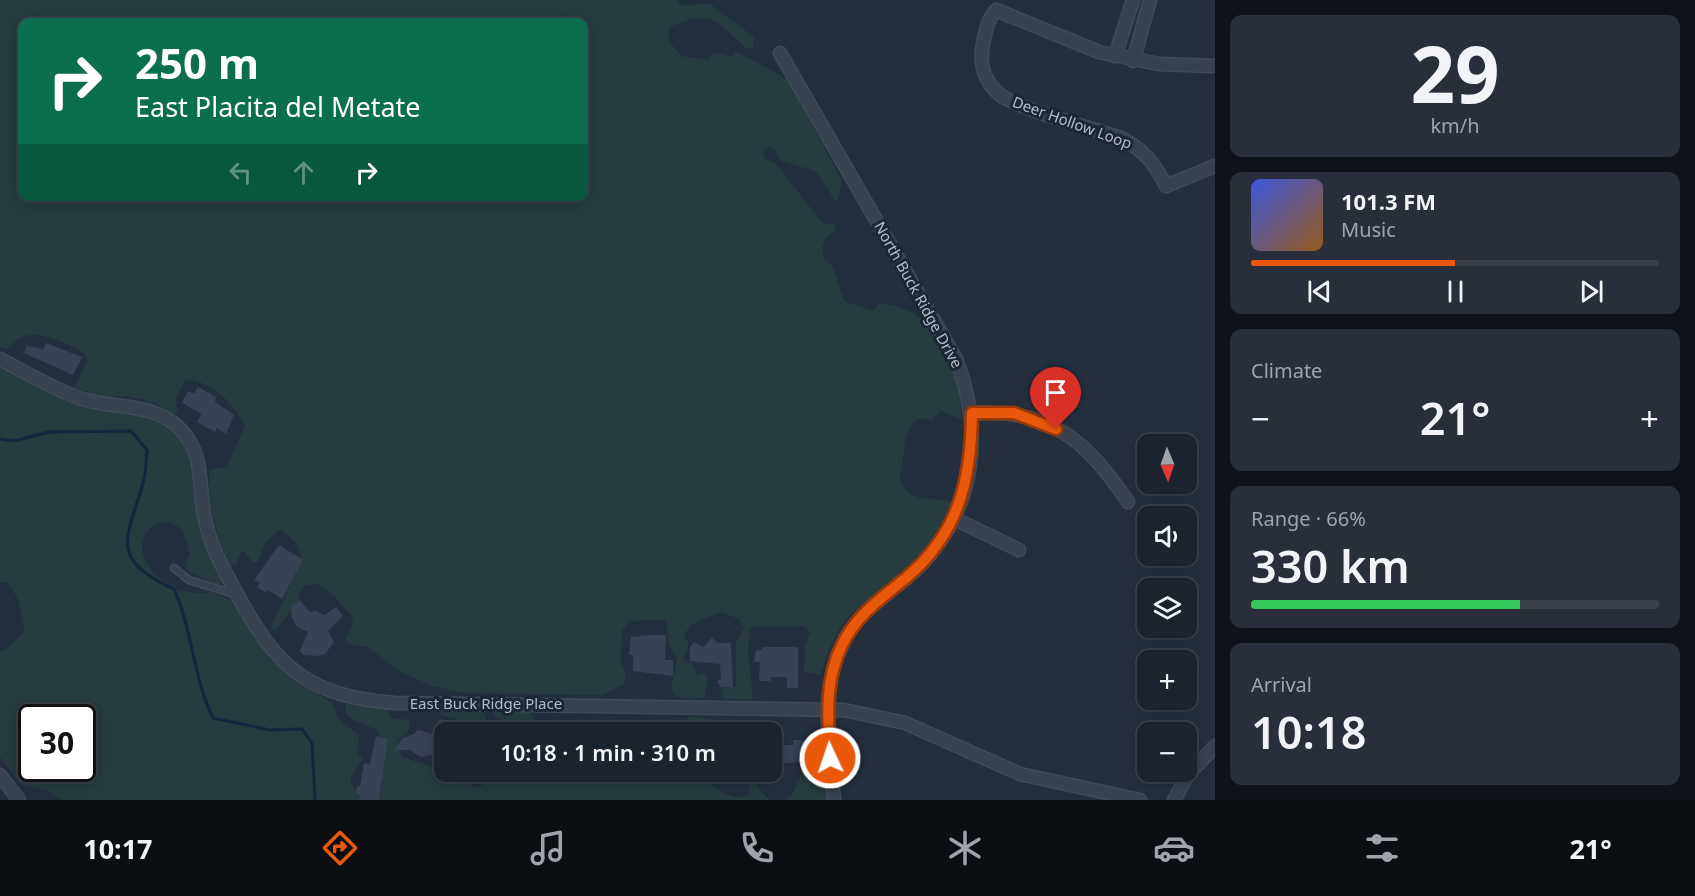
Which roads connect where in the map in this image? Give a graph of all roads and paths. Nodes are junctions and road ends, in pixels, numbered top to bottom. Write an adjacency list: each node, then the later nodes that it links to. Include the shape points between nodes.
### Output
1 (1133, 0): 4 (street)
2 (1150, 0): 5 (street)
3 (780, 53): 9 (street, North Buck Ridge Drive, via 956,359)
4 (1115, 56): 5 (street); 7 (street, Deer Hollow Loop, via 996,10 986,29 982,62 990,85 1007,100 1138,147 1156,166 1166,186)
5 (1134, 61): 6 (street)
6 (1215, 66)
7 (1215, 166)
8 (0, 359): 14 (street, East Buck Ridge Place, via 83,399 146,409 180,429 191,442 200,467 208,532)
9 (972, 413): 10 (street, via 1014,413 1081,443 1097,458); 11 (street, North Buck Ridge Drive, via 972,450)
10 (1128, 502)
11 (955, 519): 12 (street); 15 (street, North Buck Ridge Drive, via 923,563 878,598 855,624 835,662)
12 (1019, 550)
13 (174, 568): 14 (lane, via 189,580)
14 (237, 595): 15 (street, East Buck Ridge Place, via 274,654 298,674 319,688 371,701)
15 (828, 709): 19 (street, North Buck Ridge Drive); 20 (street, East Buck Ridge Place, via 905,723 1020,774)
16 (1215, 746): 21 (street, via 1187,776)
17 (0, 775): 18 (street)
18 (19, 800)
19 (834, 800)
20 (1140, 800)
21 (1174, 800)

